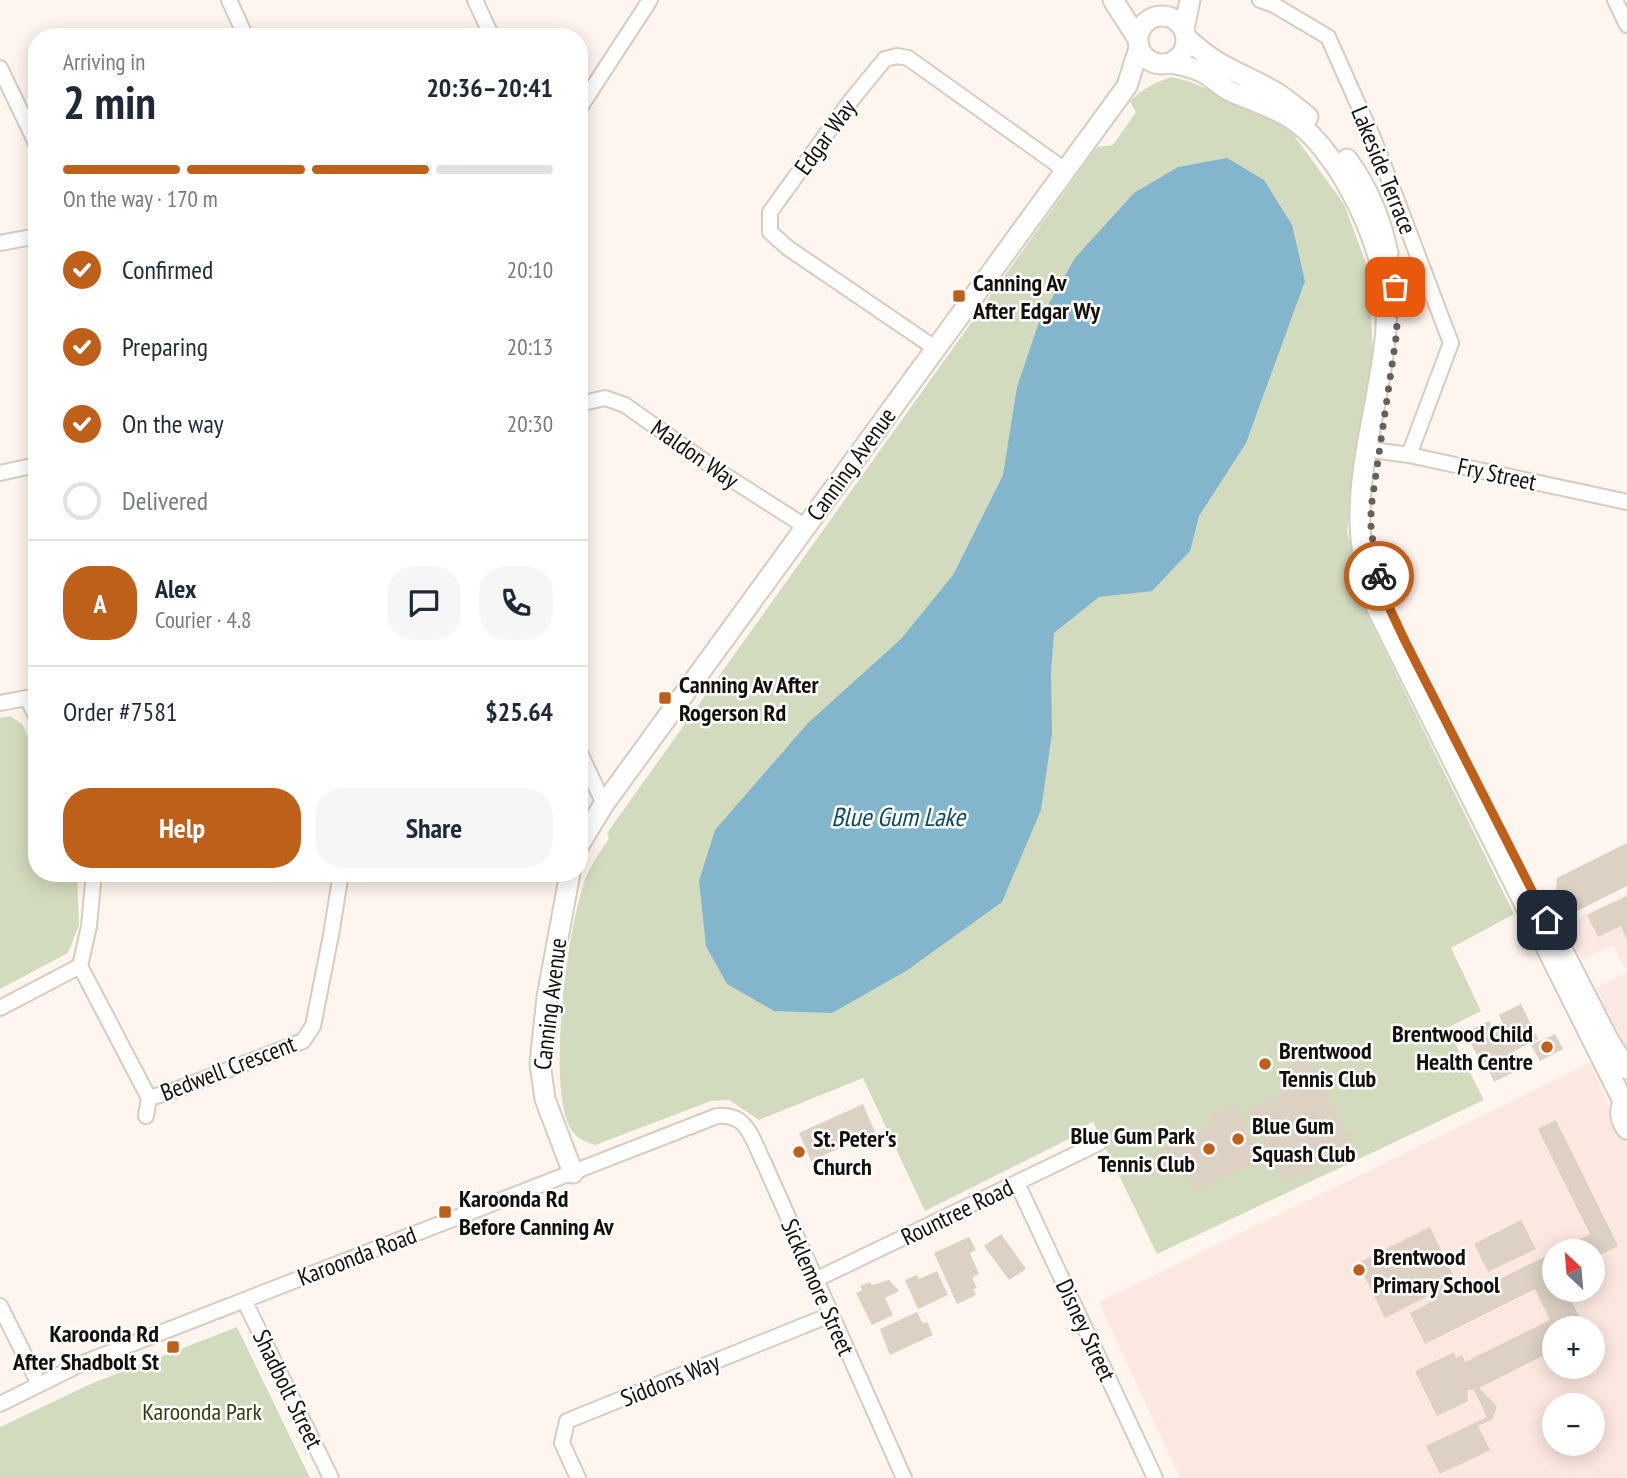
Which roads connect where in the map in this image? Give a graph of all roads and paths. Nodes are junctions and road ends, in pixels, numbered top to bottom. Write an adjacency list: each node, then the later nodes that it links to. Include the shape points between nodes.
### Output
1 (229, 0): 11 (street)
2 (475, 0): 12 (street)
3 (650, 0): 18 (street)
4 (1182, 0): 9 (main road, Canning Avenue)
5 (1190, 0): 13 (main road, Canning Avenue)
6 (1260, 0): 26 (street, Lakeside Terrace, via 1328,37 1374,140 1451,343)
7 (1615, 0): 10 (street)
8 (1115, 2): 9 (main road); 14 (main road)
9 (1157, 16): 13 (main road, via 1174,19); 14 (main road, Canning Avenue, via 1142,26)
10 (1627, 25)
11 (242, 28)
12 (488, 28)
13 (1185, 33): 15 (main road, Canning Avenue, via 1183,53); 25 (main road, via 1203,54 1273,91 1320,127 1353,167 1368,196 1387,245 1397,303 1397,331)
14 (1138, 43): 15 (main road, via 1148,60); 17 (main road, Canning Avenue)
15 (1166, 64): 17 (main road, Canning Avenue); 25 (main road, via 1204,73 1225,89 1292,118 1323,148 1346,180 1371,237 1385,288)
16 (0, 68): 19 (street)
17 (1128, 86): 20 (main road, Canning Avenue)
18 (588, 95)
19 (28, 126)
20 (1065, 170): 23 (main road, Canning Avenue); 23 (street, Edgar Way, via 908,58 885,59 849,103 770,212 771,232)
21 (28, 238): 22 (street)
22 (0, 243)
23 (935, 348): 30 (main road, Canning Avenue)
24 (588, 402): 30 (street, Maldon Way, via 605,398 625,405)
25 (1373, 450): 26 (street, Fry Street); 41 (main road, via 1371,530 1388,605 1579,984); 43 (main road, via 1360,522 1377,609)
26 (1409, 455): 29 (street, Fry Street)
27 (28, 468): 28 (street)
28 (0, 473)
29 (1627, 502)
30 (806, 527): 34 (main road, Canning Avenue)
31 (28, 698): 32 (street)
32 (0, 703)
33 (588, 770): 34 (street)
34 (604, 804): 35 (main road, Canning Avenue)
35 (588, 830)
36 (93, 882): 39 (street)
37 (340, 882): 42 (street, Bedwell Crescent, via 313,1026 303,1041)
38 (568, 882): 48 (main road, Canning Avenue, via 540,1063 545,1099)
39 (80, 966): 40 (street); 42 (street, Bedwell Crescent)
40 (0, 1008)
41 (1627, 1069)
42 (149, 1098): 44 (street, Bedwell Crescent)
43 (1625, 1099): 46 (main road, via 1620,1117)
44 (146, 1116)
45 (717, 1116): 48 (street, Karoonda Road); 50 (street, Sicklemore Street, via 736,1117 747,1129)
46 (1627, 1129)
47 (1099, 1143): 49 (street, Rountree Road)
48 (573, 1173): 51 (street, Karoonda Road)
49 (1017, 1183): 50 (street, Rountree Road); 59 (street, Disney Street)
50 (815, 1280): 53 (street, Sicklemore Street)
51 (244, 1300): 54 (street, Karoonda Road); 56 (street, Shadbolt Street)
52 (0, 1307): 54 (street)
53 (830, 1315): 57 (street, Siddons Way, via 567,1421 562,1443); 58 (street, Sicklemore Street)
54 (39, 1384): 55 (street, Karoonda Road)
55 (0, 1404)
56 (331, 1478)
57 (578, 1478)
58 (904, 1478)
59 (1155, 1478)

